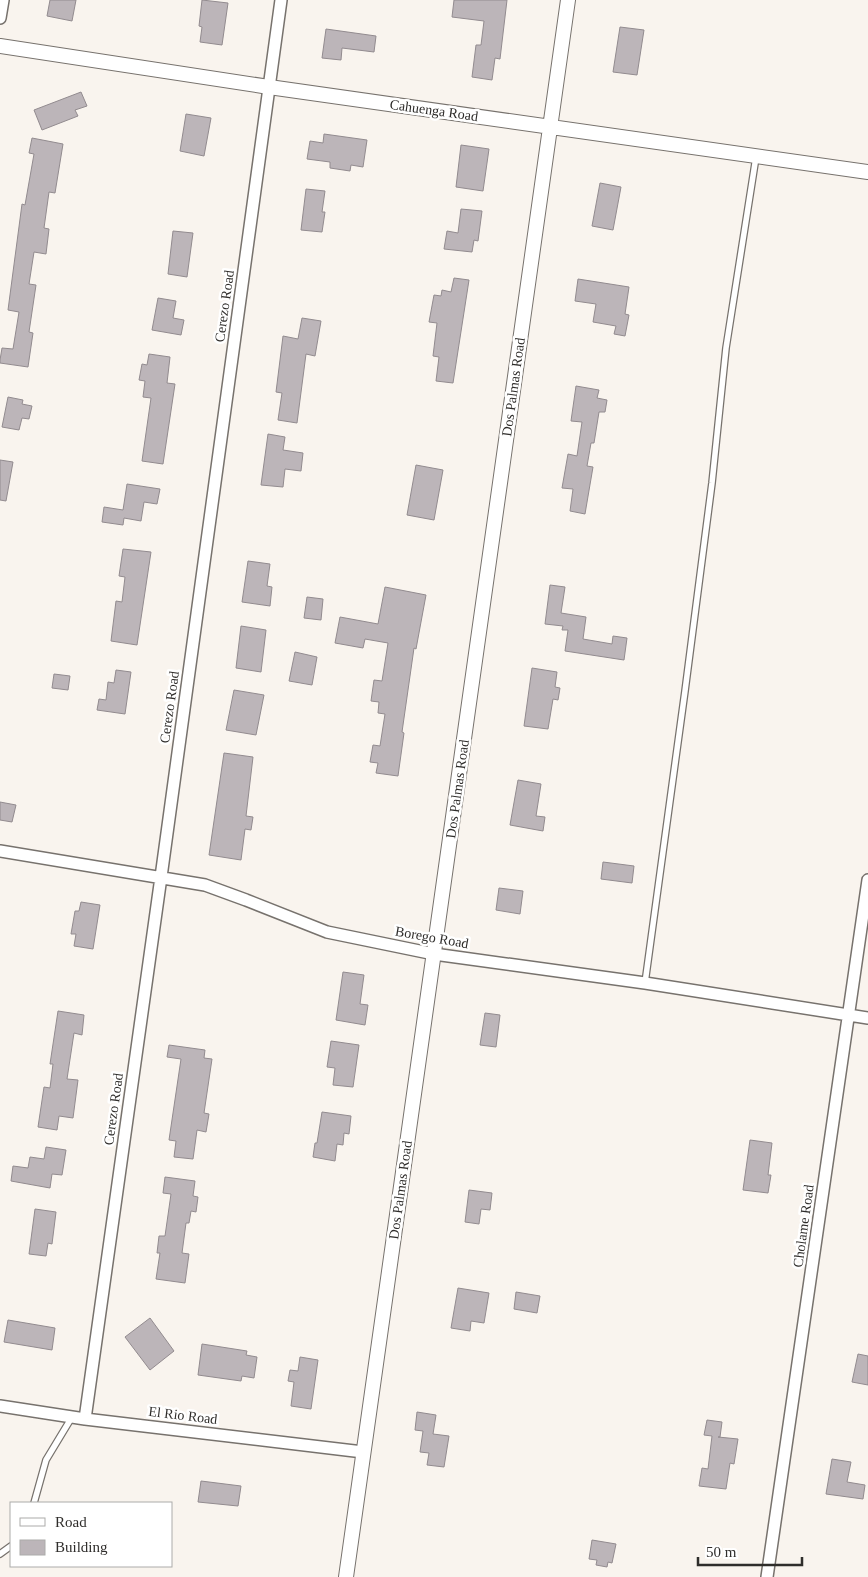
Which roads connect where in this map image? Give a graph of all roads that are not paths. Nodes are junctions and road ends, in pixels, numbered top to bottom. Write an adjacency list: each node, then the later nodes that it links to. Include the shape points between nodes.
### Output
1 (3, 0): 4 (street)
2 (281, 0): 6 (street, Cerezo Road)
3 (568, 0): 7 (street, Dos Palmas Road)
4 (0, 18)
5 (0, 46): 6 (street, Cahuenga Road)
6 (269, 87): 7 (street, Cahuenga Road); 11 (street, Cerezo Road)
7 (550, 127): 8 (street, Cahuenga Road); 13 (street, Dos Palmas Road)
8 (756, 155): 9 (street, Cahuenga Road); 14 (lane, via 726,348 712,483)
9 (868, 172)
10 (0, 851): 11 (street, Borego Road)
11 (161, 877): 13 (street, Borego Road, via 205,885 327,932); 19 (street, Cerezo Road)
12 (868, 880): 15 (street, Cholame Road)
13 (434, 954): 14 (street, Borego Road); 20 (street, Dos Palmas Road)
14 (645, 983): 15 (street, Borego Road)
15 (849, 1015): 16 (street, Borego Road); 23 (street, Cholame Road)
16 (868, 1018)
17 (0, 1406): 18 (street, El Rio Road)
18 (72, 1417): 19 (street, El Rio Road); 21 (lane, via 46,1460)
19 (85, 1419): 20 (street, El Rio Road)
20 (363, 1452): 22 (street, Dos Palmas Road)
21 (34, 1502)
22 (346, 1577)
23 (767, 1577)

